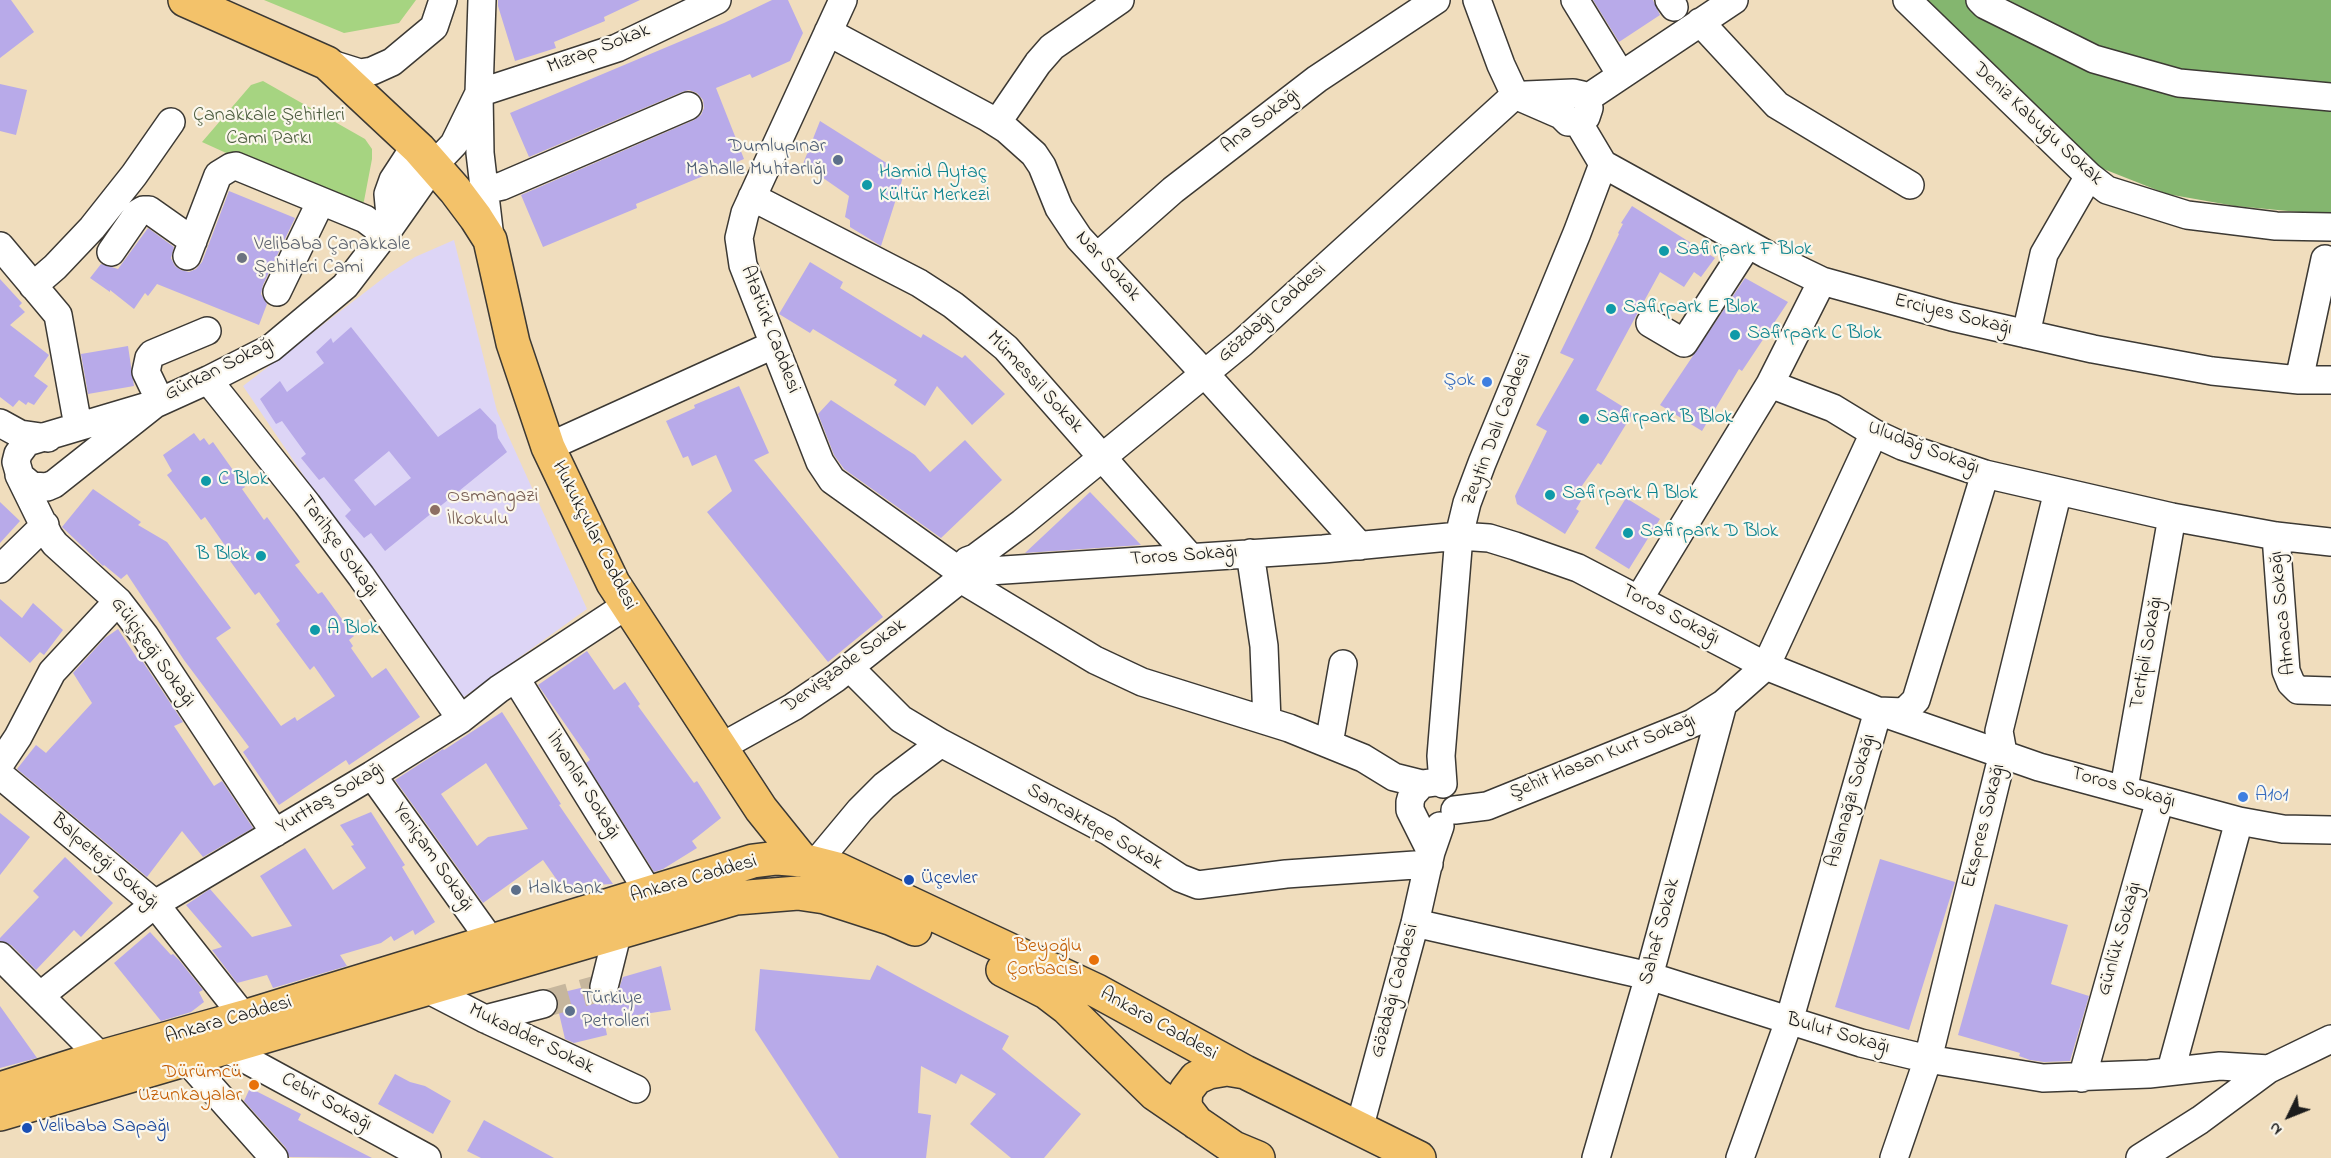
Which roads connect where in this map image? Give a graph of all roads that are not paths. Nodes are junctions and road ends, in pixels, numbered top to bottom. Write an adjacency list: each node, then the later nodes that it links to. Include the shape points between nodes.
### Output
1 (185, 0): 15 (main road, Hukukçular Caddesi)
2 (443, 0): 15 (street, Hukukçular Caddesi, via 434,27 392,62 360,73)
3 (482, 0): 17 (street, Hukukçular Caddesi)
4 (717, 0): 17 (street, Mızrap Sokak, via 617,48)
5 (843, 0): 14 (street, Atatürk Caddesi)
6 (1120, 0): 23 (street, via 1052,46)
7 (1436, 0): 37 (street, Ana Sokağı, via 1317,79 1173,190)
8 (1477, 0): 18 (street)
9 (1575, 0): 16 (street)
10 (1734, 0): 13 (street)
11 (1907, 0): 26 (street, Deniz Kabuğu Sokak)
12 (1980, 0): 19 (street, via 2094,58 2179,83)
13 (1700, 22): 16 (street); 27 (street, via 1777,105)
14 (828, 32): 23 (street, Nar Sokak); 29 (street, Atatürk Caddesi)
15 (327, 63): 24 (main road, Hukukçular Caddesi)
16 (1621, 75): 21 (street)
17 (479, 93): 24 (street, Gürkan Sokağı, via 454,144); 28 (street, Hukukçular Caddesi)
18 (1515, 95): 21 (street); 46 (street, Gözdağı Caddesi)
19 (2331, 97)
20 (688, 106): 28 (street, via 502,186)
21 (1573, 108): 25 (street)
22 (171, 122): 40 (street, via 92,228)
23 (996, 123): 37 (street, Nar Sokak, via 1034,154 1069,226)
24 (427, 157): 32 (street, Gürkan Sokağı); 33 (main road, Hukukçular Caddesi, via 468,206)
25 (1603, 164): 34 (street, Erciyes Sokağı); 66 (street, Zeytin Dalı Caddesi, via 1482,463)
26 (2089, 176): 31 (street, Deniz Kabuğu Sokak, via 2107,190 2187,215 2276,226); 44 (street, via 2044,254)
27 (1910, 185)
28 (484, 190): 33 (street, Hukukçular Caddesi)
29 (752, 197): 45 (street, Atatürk Caddesi, via 739,238 743,265); 58 (street, Mümessil Sokak, via 889,266 953,305 1006,348)
30 (321, 201): 32 (street); 36 (street, via 236,166 226,168 218,175 190,248 149,210 143,210); 41 (street)
31 (2331, 227)
32 (388, 230): 47 (street, Gürkan Sokağı, via 345,286 271,348)
33 (490, 240): 56 (main road, Hukukçular Caddesi, via 513,343)
34 (1748, 244): 39 (street, Erciyes Sokağı); 42 (street, via 1684,343)
35 (0, 246): 40 (street)
36 (111, 252)
37 (1097, 257): 46 (street, Nar Sokak)
38 (2325, 259): 48 (street)
39 (1822, 281): 44 (street, Erciyes Sokağı); 50 (street)
40 (33, 286): 53 (street, via 58,315)
41 (277, 292)
42 (1650, 322)
43 (207, 331): 51 (street, via 149,358 146,372)
44 (2026, 334): 48 (street, Erciyes Sokağı, via 2212,370)
45 (773, 345): 56 (street); 73 (street, Atatürk Caddesi, via 820,462 832,480 932,551)
46 (1205, 374): 58 (street, Gözdağı Caddesi); 69 (street, Nar Sokak)
47 (208, 380): 51 (street, Gürkan Sokağı); 84 (street, Tarihçe Sokağı, via 307,504)
48 (2299, 380): 49 (street, Erciyes Sokağı)
49 (2331, 380)
50 (1770, 384): 54 (street, Uludağ Sokağı, via 1833,408); 74 (street)
51 (157, 403): 53 (street, Gürkan Sokağı); 61 (street, Gürkan Sokağı)
52 (0, 423): 55 (street, via 20,434)
53 (78, 426): 55 (street, Gürkan Sokağı)
54 (1874, 433): 59 (street, Uludağ Sokağı); 78 (street, Şehit Hasan Kurt Sokağı)
55 (42, 437): 60 (street, via 27,442 18,454); 61 (street, via 57,442 66,456)
56 (548, 447): 76 (main road, Hukukçular Caddesi)
57 (0, 454): 60 (street, Gülçiçeği Sokağı)
58 (1102, 457): 64 (street, Gözdağı Caddesi); 71 (street, Mümessil Sokak)
59 (1985, 474): 62 (street, Uludağ Sokağı); 83 (street, Aslanağzı Sokağı, via 1917,700 1904,712)
60 (20, 476): 61 (street, via 40,487); 65 (street, Gülçiçeği Sokağı)
61 (60, 479): 65 (street)
62 (2058, 491): 63 (street, Uludağ Sokağı); 89 (street, Ekspres Sokağı, via 1999,731)
63 (2172, 517): 67 (street, Uludağ Sokağı); 93 (street, Tertipli Sokağı)
64 (1022, 523): 73 (street, Dervişzade Sokak)
65 (45, 525): 72 (street); 75 (street, Gülçiçeği Sokağı, via 55,544)
66 (1459, 536): 69 (street, Toros Sokağı); 74 (street, Toros Sokağı, via 1489,538 1578,568); 95 (street, Zeytin Dalı Caddesi, via 1440,756)
67 (2276, 536): 68 (street, Uludağ Sokağı); 81 (street, Atmaca Sokağı, via 2288,677 2298,690)
68 (2331, 542)
69 (1360, 546): 70 (street, Toros Sokağı)
70 (1250, 553): 71 (street, Toros Sokağı); 85 (street, via 1264,646)
71 (1189, 556): 73 (street, Toros Sokağı)
72 (0, 569)
73 (975, 571): 79 (street, Dervişzade Sokak); 85 (street, via 1034,623 1095,660 1142,682)
74 (1639, 599): 78 (street, Toros Sokağı)
75 (118, 601): 90 (street, via 52,672); 98 (street, Gülçiçeği Sokağı)
76 (627, 605): 80 (street, Yurttaş Sokağı); 88 (main road, Hukukçular Caddesi)
77 (1342, 664): 87 (street)
78 (1766, 666): 82 (street, Şehit Hasan Kurt Sokağı); 83 (street, Toros Sokağı)
79 (850, 668): 86 (street, Sancaktepe Sokak, via 901,719); 88 (street, Dervişzade Sokak, via 793,707)
80 (516, 679): 84 (street, Yurttaş Sokağı); 101 (street, İhvanlar Sokağı)
81 (2331, 691)
82 (1723, 704): 95 (street, Şehit Hasan Kurt Sokağı, via 1693,723 1487,806); 107 (street, Sahaf Sokak)
83 (1878, 711): 89 (street, Toros Sokağı); 114 (street, Aslanağzı Sokağı)
84 (461, 719): 92 (street, Yurttaş Sokağı)
85 (1267, 721): 87 (street)
86 (941, 743): 99 (street, Sancaktepe Sokak, via 1108,831 1180,878 1198,885); 100 (street, via 884,786)
87 (1329, 744): 95 (street, via 1364,758)
88 (721, 747): 100 (main road, Hukukçular Caddesi, via 761,809)
89 (2003, 753): 93 (street, Toros Sokağı, via 2039,767); 119 (street, Ekspres Sokağı)
90 (0, 764)
91 (0, 775): 102 (street, Balpeteği Sokağı)
92 (372, 775): 98 (street, Yurttaş Sokağı); 105 (street, Yeniçam Sokağı)
93 (2124, 788): 94 (street, Toros Sokağı)
94 (2160, 800): 96 (street, Toros Sokağı); 123 (street, Günlük Sokağı)
95 (1431, 802): 99 (street, Gözdağı Caddesi)
96 (2239, 821): 97 (street, Toros Sokağı, via 2283,829); 121 (street)
97 (2331, 830)
98 (275, 832): 102 (street, Yurttaş Sokağı)
99 (1430, 858): 103 (street, Gözdağı Caddesi)
100 (809, 862): 101 (main road, Ankara Caddesi, via 777,858 753,861); 122 (main road, Ankara Caddesi, via 837,870 1097,991)
101 (649, 893): 105 (main road, Ankara Caddesi)
102 (154, 904): 110 (street, Yurttaş Sokağı); 112 (street, Balpeteği Sokağı)
103 (1415, 923): 107 (street, Bulut Sokağı); 128 (street, Gözdağı Caddesi)
104 (618, 931): 108 (street); 109 (main road, Ankara Caddesi); 127 (main road, Ankara Caddesi, via 736,898 767,894 798,892 853,905 890,918 1046,993 1067,1008 1155,1094)
105 (491, 941): 112 (main road, Ankara Caddesi)
106 (0, 956): 110 (street)
107 (1649, 976): 114 (street, Bulut Sokağı); 129 (street, Sahaf Sokak)
108 (604, 987)
109 (427, 989): 113 (street, Mukadder Sokak); 116 (main road, Ankara Caddesi)
110 (40, 996): 117 (street)
111 (543, 1004): 113 (street)
112 (244, 1017): 117 (main road, Ankara Caddesi)
113 (485, 1019): 125 (street, Mukadder Sokak)
114 (1789, 1021): 119 (street, Bulut Sokağı); 134 (street, Aslanağzı Sokağı)
115 (2331, 1039): 120 (street)
116 (225, 1048): 118 (main road, Ankara Caddesi); 131 (street, Cebir Sokağı)
117 (101, 1057): 124 (main road, Ankara Caddesi)
118 (186, 1059): 126 (main road, Ankara Caddesi); 130 (street)
119 (1928, 1059): 123 (street, Bulut Sokağı, via 2043,1078); 135 (street, Ekspres Sokağı)
120 (2270, 1069): 121 (street, Bulut Sokağı, via 2220,1065); 136 (street)
121 (2171, 1070): 123 (street, Bulut Sokağı)
122 (1245, 1072): 127 (main road, via 1227,1069 1196,1078 1186,1091 1185,1103); 128 (main road, Ankara Caddesi)
123 (2082, 1078)
124 (0, 1089)
125 (636, 1089)
126 (0, 1114)
127 (1197, 1123): 132 (main road, Ankara Caddesi, via 1234,1148)
128 (1359, 1144): 133 (main road, Ankara Caddesi)
129 (1598, 1157)
130 (274, 1158)
131 (427, 1158)
132 (1258, 1158)
133 (1419, 1158)
134 (1740, 1158)
135 (1894, 1158)
136 (2140, 1158)

